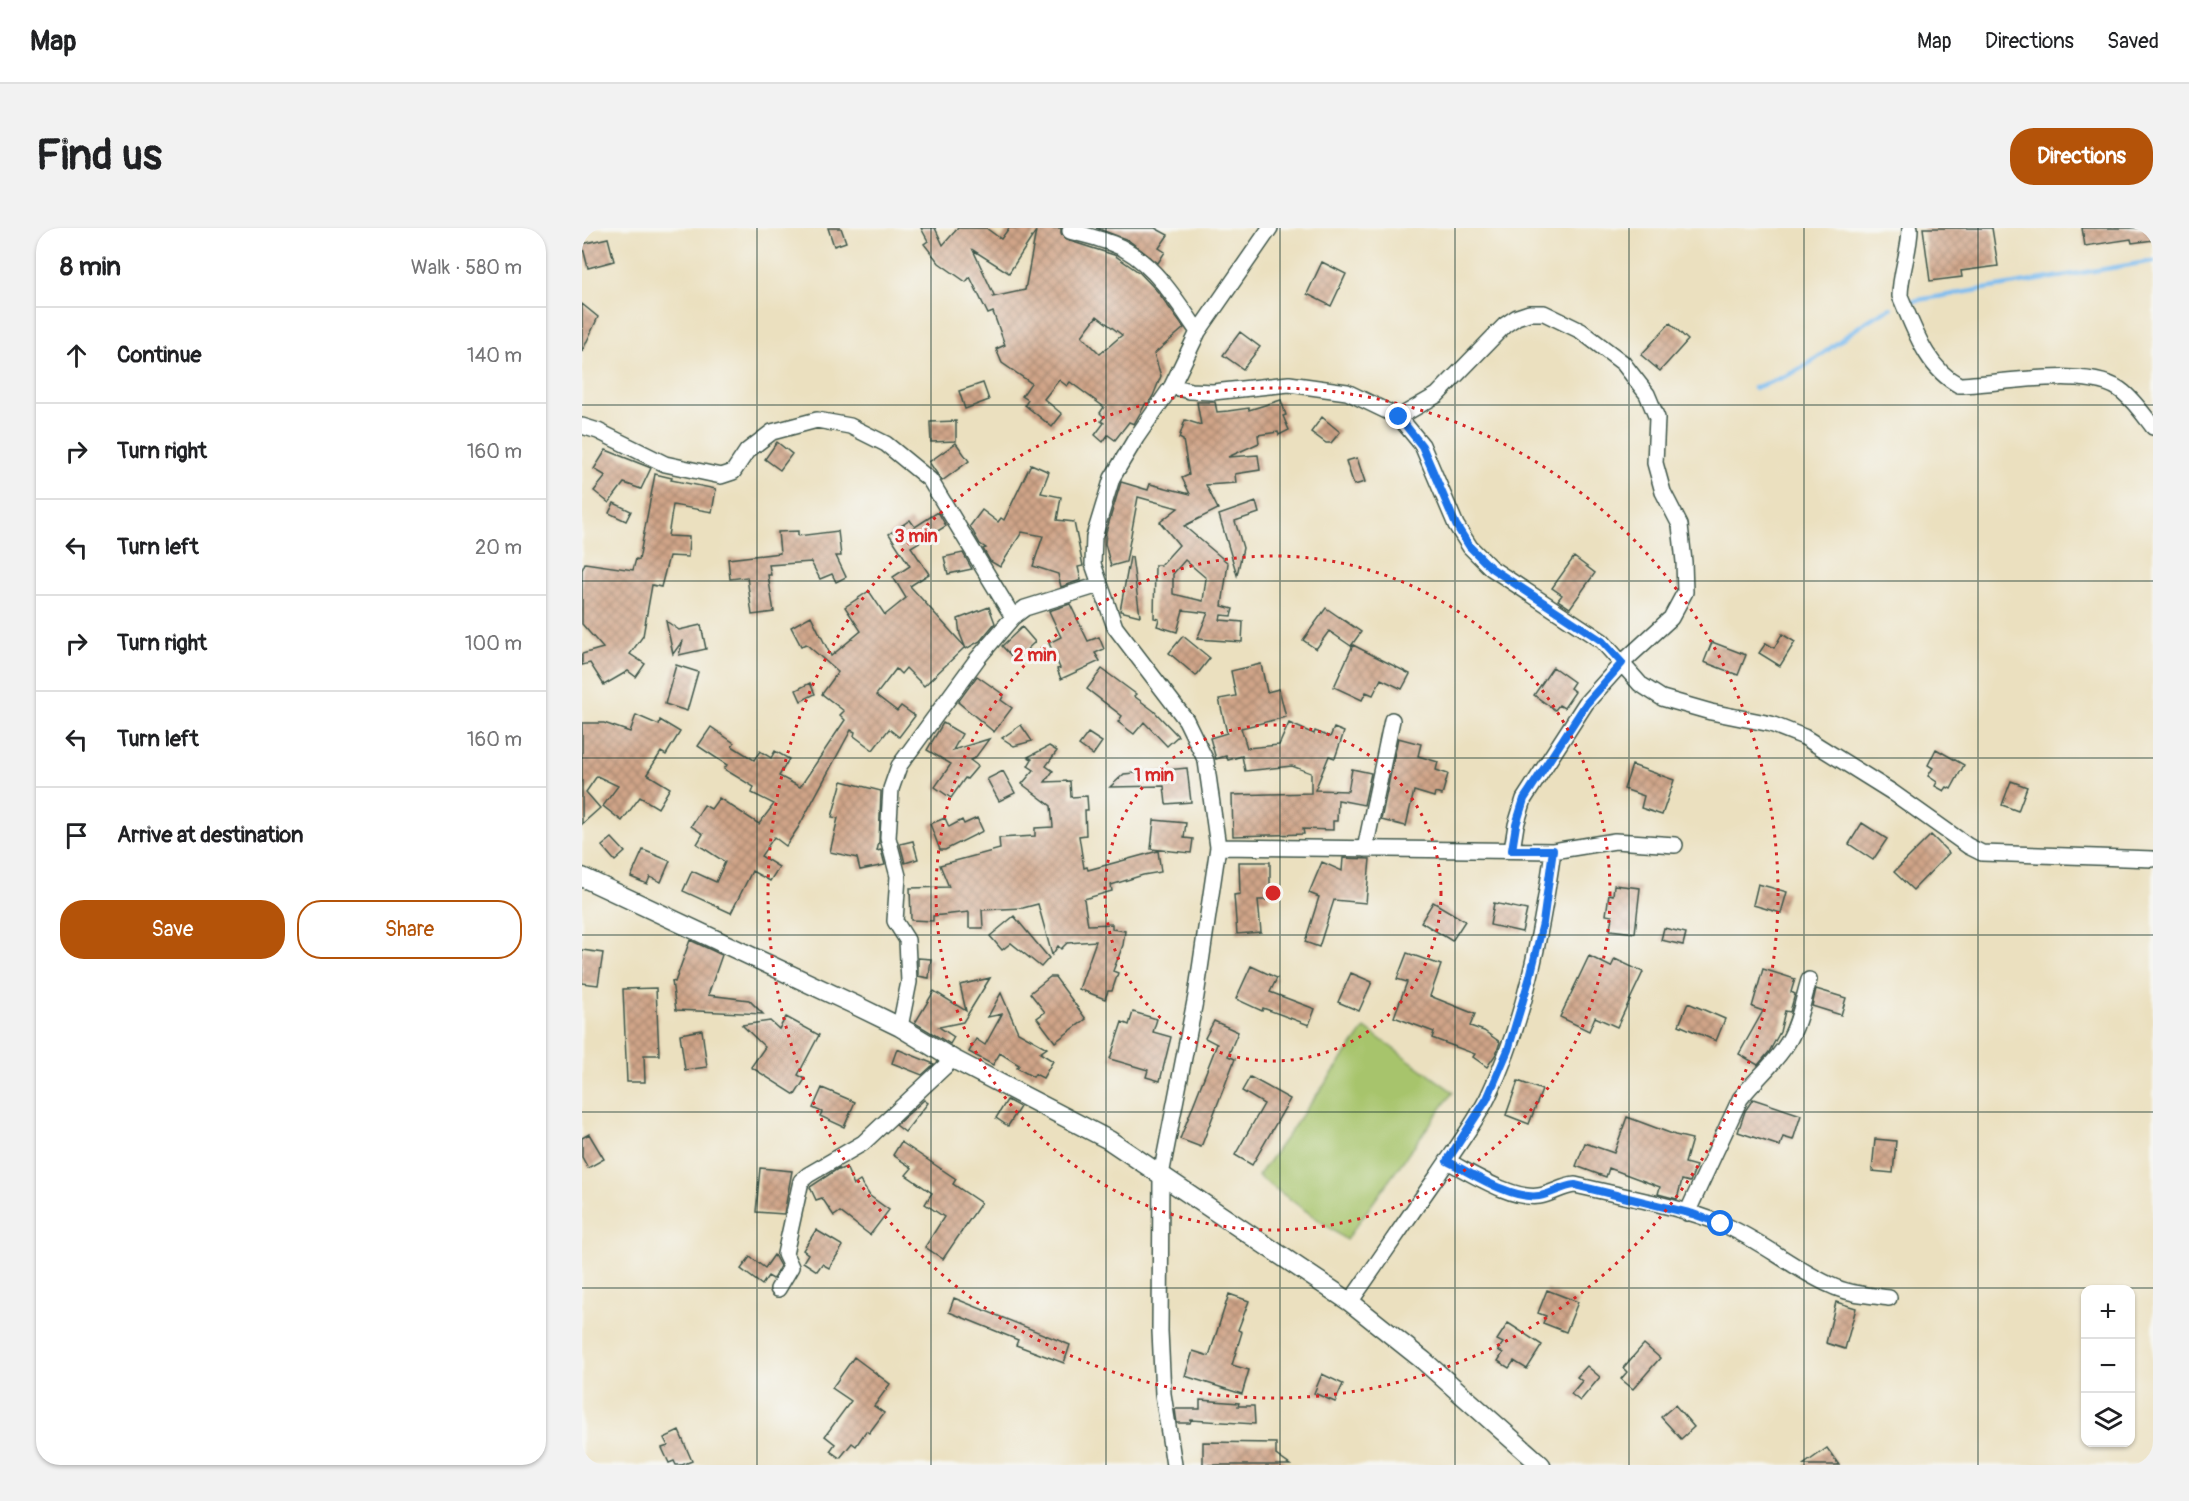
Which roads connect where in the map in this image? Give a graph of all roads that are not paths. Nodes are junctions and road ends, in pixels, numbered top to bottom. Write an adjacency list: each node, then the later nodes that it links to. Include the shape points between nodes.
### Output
1 (1270, 228): 4 (street)
2 (1910, 228): 8 (street, via 1900,296 1930,360 1945,378 1959,385 2075,377 2100,381 2122,390)
3 (1070, 231): 4 (street, via 1122,248 1145,263)
4 (1198, 332): 5 (street)
5 (1172, 386): 6 (street, via 1213,392 1289,384 1335,390); 9 (street, via 1112,478 1094,537 1093,564)
6 (1399, 417): 11 (street, via 1422,446 1456,525 1470,547 1491,568 1602,641); 11 (street, via 1437,395 1505,326 1529,313 1545,313 1581,332 1623,363 1647,394 1657,418 1655,463 1663,492 1680,525 1685,592 1671,618)
7 (582, 426): 10 (street, via 665,464 721,476 733,472 747,451 772,432 817,420 850,426 886,444 930,480)
8 (2153, 427)
9 (1099, 585): 10 (street, via 1025,608); 14 (street, via 1115,627 1186,720 1206,761)
10 (1013, 617): 21 (street, via 899,766 891,789 888,838 898,876 895,921 907,940 909,982)
11 (1622, 663): 16 (street, via 1586,704 1524,799); 18 (street, via 1640,684 1662,698 1771,724 1804,736 1982,853)
12 (1392, 720): 15 (street)
13 (1675, 844): 17 (street, via 1615,841)
14 (1218, 847): 15 (street); 24 (street, via 1196,996)
15 (1365, 849): 16 (street)
16 (1512, 850): 17 (street)
17 (1553, 850): 23 (street, via 1540,934 1508,1050 1487,1099)
18 (2153, 859)
19 (582, 877): 21 (street)
20 (1809, 980): 25 (street, via 1790,1040 1740,1099)
21 (900, 1027): 22 (street)
22 (953, 1059): 24 (street, via 1109,1140); 26 (street, via 863,1143 801,1181 785,1254 791,1268)
23 (1447, 1161): 25 (street, via 1527,1196 1575,1185); 28 (street)
24 (1161, 1175): 28 (street); 29 (street, via 1160,1341)
25 (1687, 1213): 27 (street, via 1754,1239 1832,1286)
26 (778, 1289)
27 (1889, 1298)
28 (1350, 1302): 30 (street, via 1424,1361)
29 (1174, 1465)
30 (1541, 1465)

